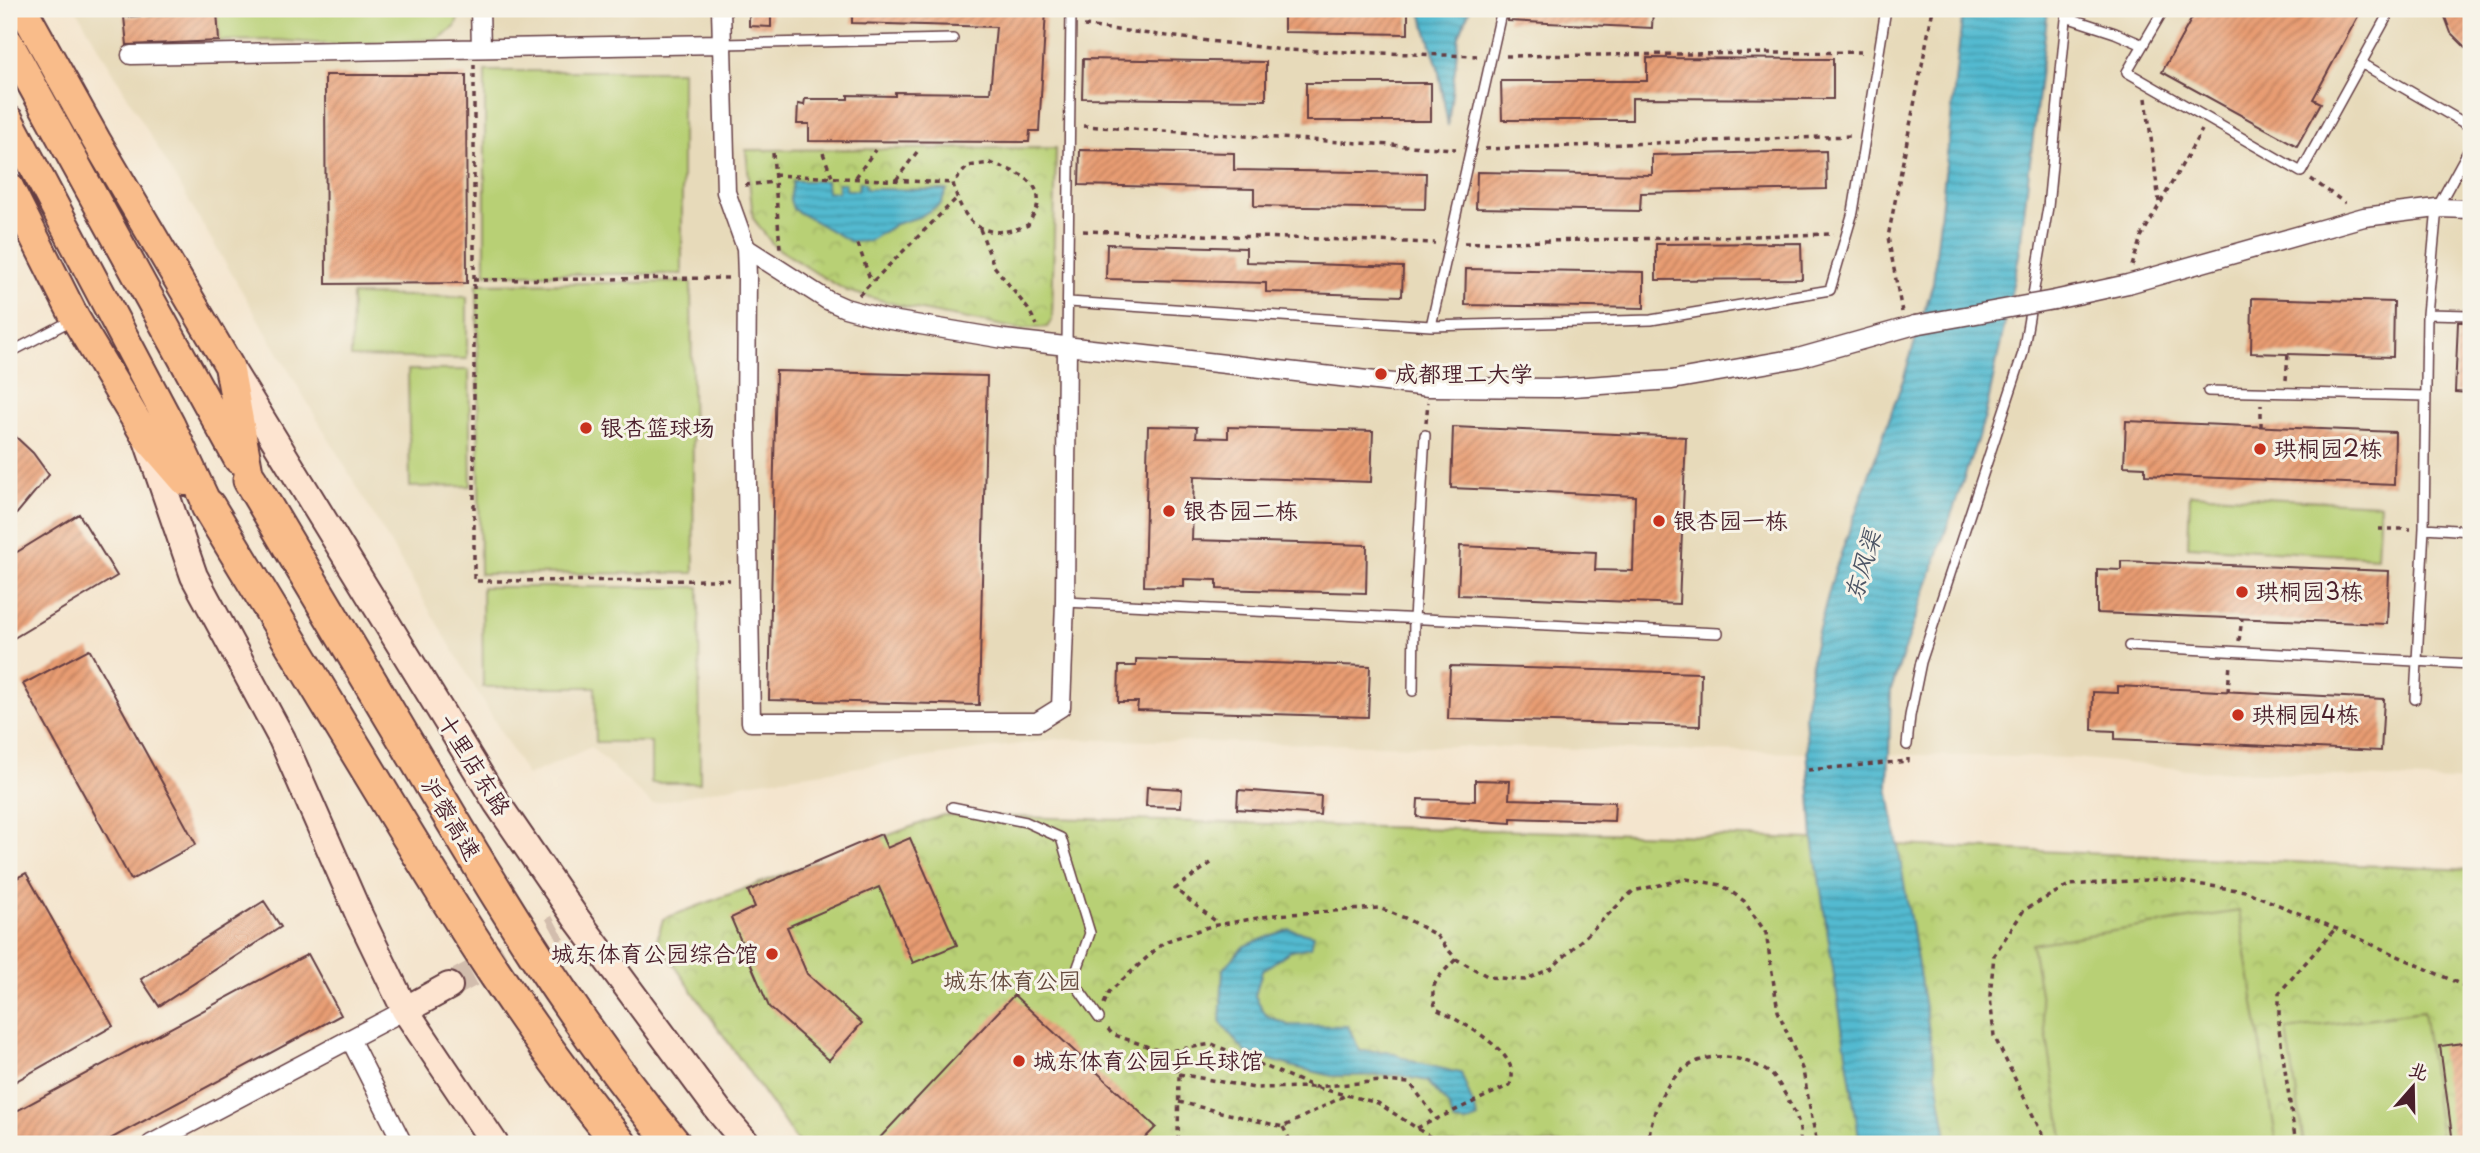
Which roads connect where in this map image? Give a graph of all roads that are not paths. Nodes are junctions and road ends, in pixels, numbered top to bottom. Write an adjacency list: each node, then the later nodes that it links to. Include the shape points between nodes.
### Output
1 (23, 9): 31 (main road)
2 (480, 9): 14 (street)
3 (720, 9): 12 (street)
4 (1071, 9): 24 (lane)
5 (1502, 9): 28 (lane)
6 (1886, 9): 28 (lane, via 1853,212 1830,290 1651,320)
7 (2164, 9): 13 (lane)
8 (2391, 9): 16 (lane)
9 (2066, 13): 13 (lane); 48 (lane, via 2048,207 2023,353 1921,663)
10 (953, 39): 12 (lane)
11 (9, 43): 36 (main road)
12 (720, 44): 14 (street); 23 (street, via 726,192)
13 (2143, 45): 16 (lane, via 2127,72 2301,172)
14 (477, 48): 15 (street)
15 (131, 55)
16 (2361, 63): 18 (lane)
17 (9, 120): 37 (main road, via 170,424)
18 (2471, 127)
19 (2471, 146): 21 (lane)
20 (9, 187): 27 (main road)
21 (2437, 208): 22 (street); 25 (lane); 29 (street, bridge, via 2364,217 2128,284 1910,327 1798,358 1672,380 1559,388 1430,387)
22 (2471, 209)
23 (746, 248): 29 (street, via 845,308 1004,339); 40 (street, via 751,722 1037,722 1062,706)
24 (1069, 302): 28 (lane); 29 (lane)
25 (2427, 314): 26 (lane); 33 (lane)
26 (2471, 315)
27 (75, 318): 30 (lane); 34 (main road)
28 (1431, 326)
29 (1067, 345): 40 (street)
30 (9, 354)
31 (229, 366): 36 (main road); 61 (street, 十里店东路, via 567,923)
32 (2208, 391): 33 (lane)
33 (2426, 396): 38 (lane)
34 (145, 435): 37 (main road); 51 (street, via 194,576 282,738)
35 (1425, 435): 41 (lane)
36 (250, 480): 60 (highway, 沪蓉高速, via 486,878 550,978)
37 (208, 506): 54 (highway, 沪蓉高速, via 445,898)
38 (2424, 528): 39 (lane); 44 (lane)
39 (2471, 531)
40 (1065, 602): 41 (lane)
41 (1414, 619): 42 (lane); 46 (lane)
42 (1718, 633)
43 (2129, 646): 44 (lane)
44 (2417, 661): 45 (lane); 47 (lane)
45 (2471, 664)
46 (1413, 691)
47 (2415, 699)
48 (1907, 745)
49 (953, 807): 52 (lane, via 1026,822 1061,838 1090,933 1073,981)
50 (449, 986): 51 (street)
51 (405, 1010): 53 (street); 57 (street)
52 (1099, 1018)
53 (350, 1039): 55 (street); 56 (street)
54 (582, 1098): 58 (street); 59 (highway, 沪蓉高速)
55 (151, 1144)
56 (403, 1144)
57 (495, 1144)
58 (604, 1144)
59 (620, 1144)
60 (674, 1144)
61 (747, 1144)

